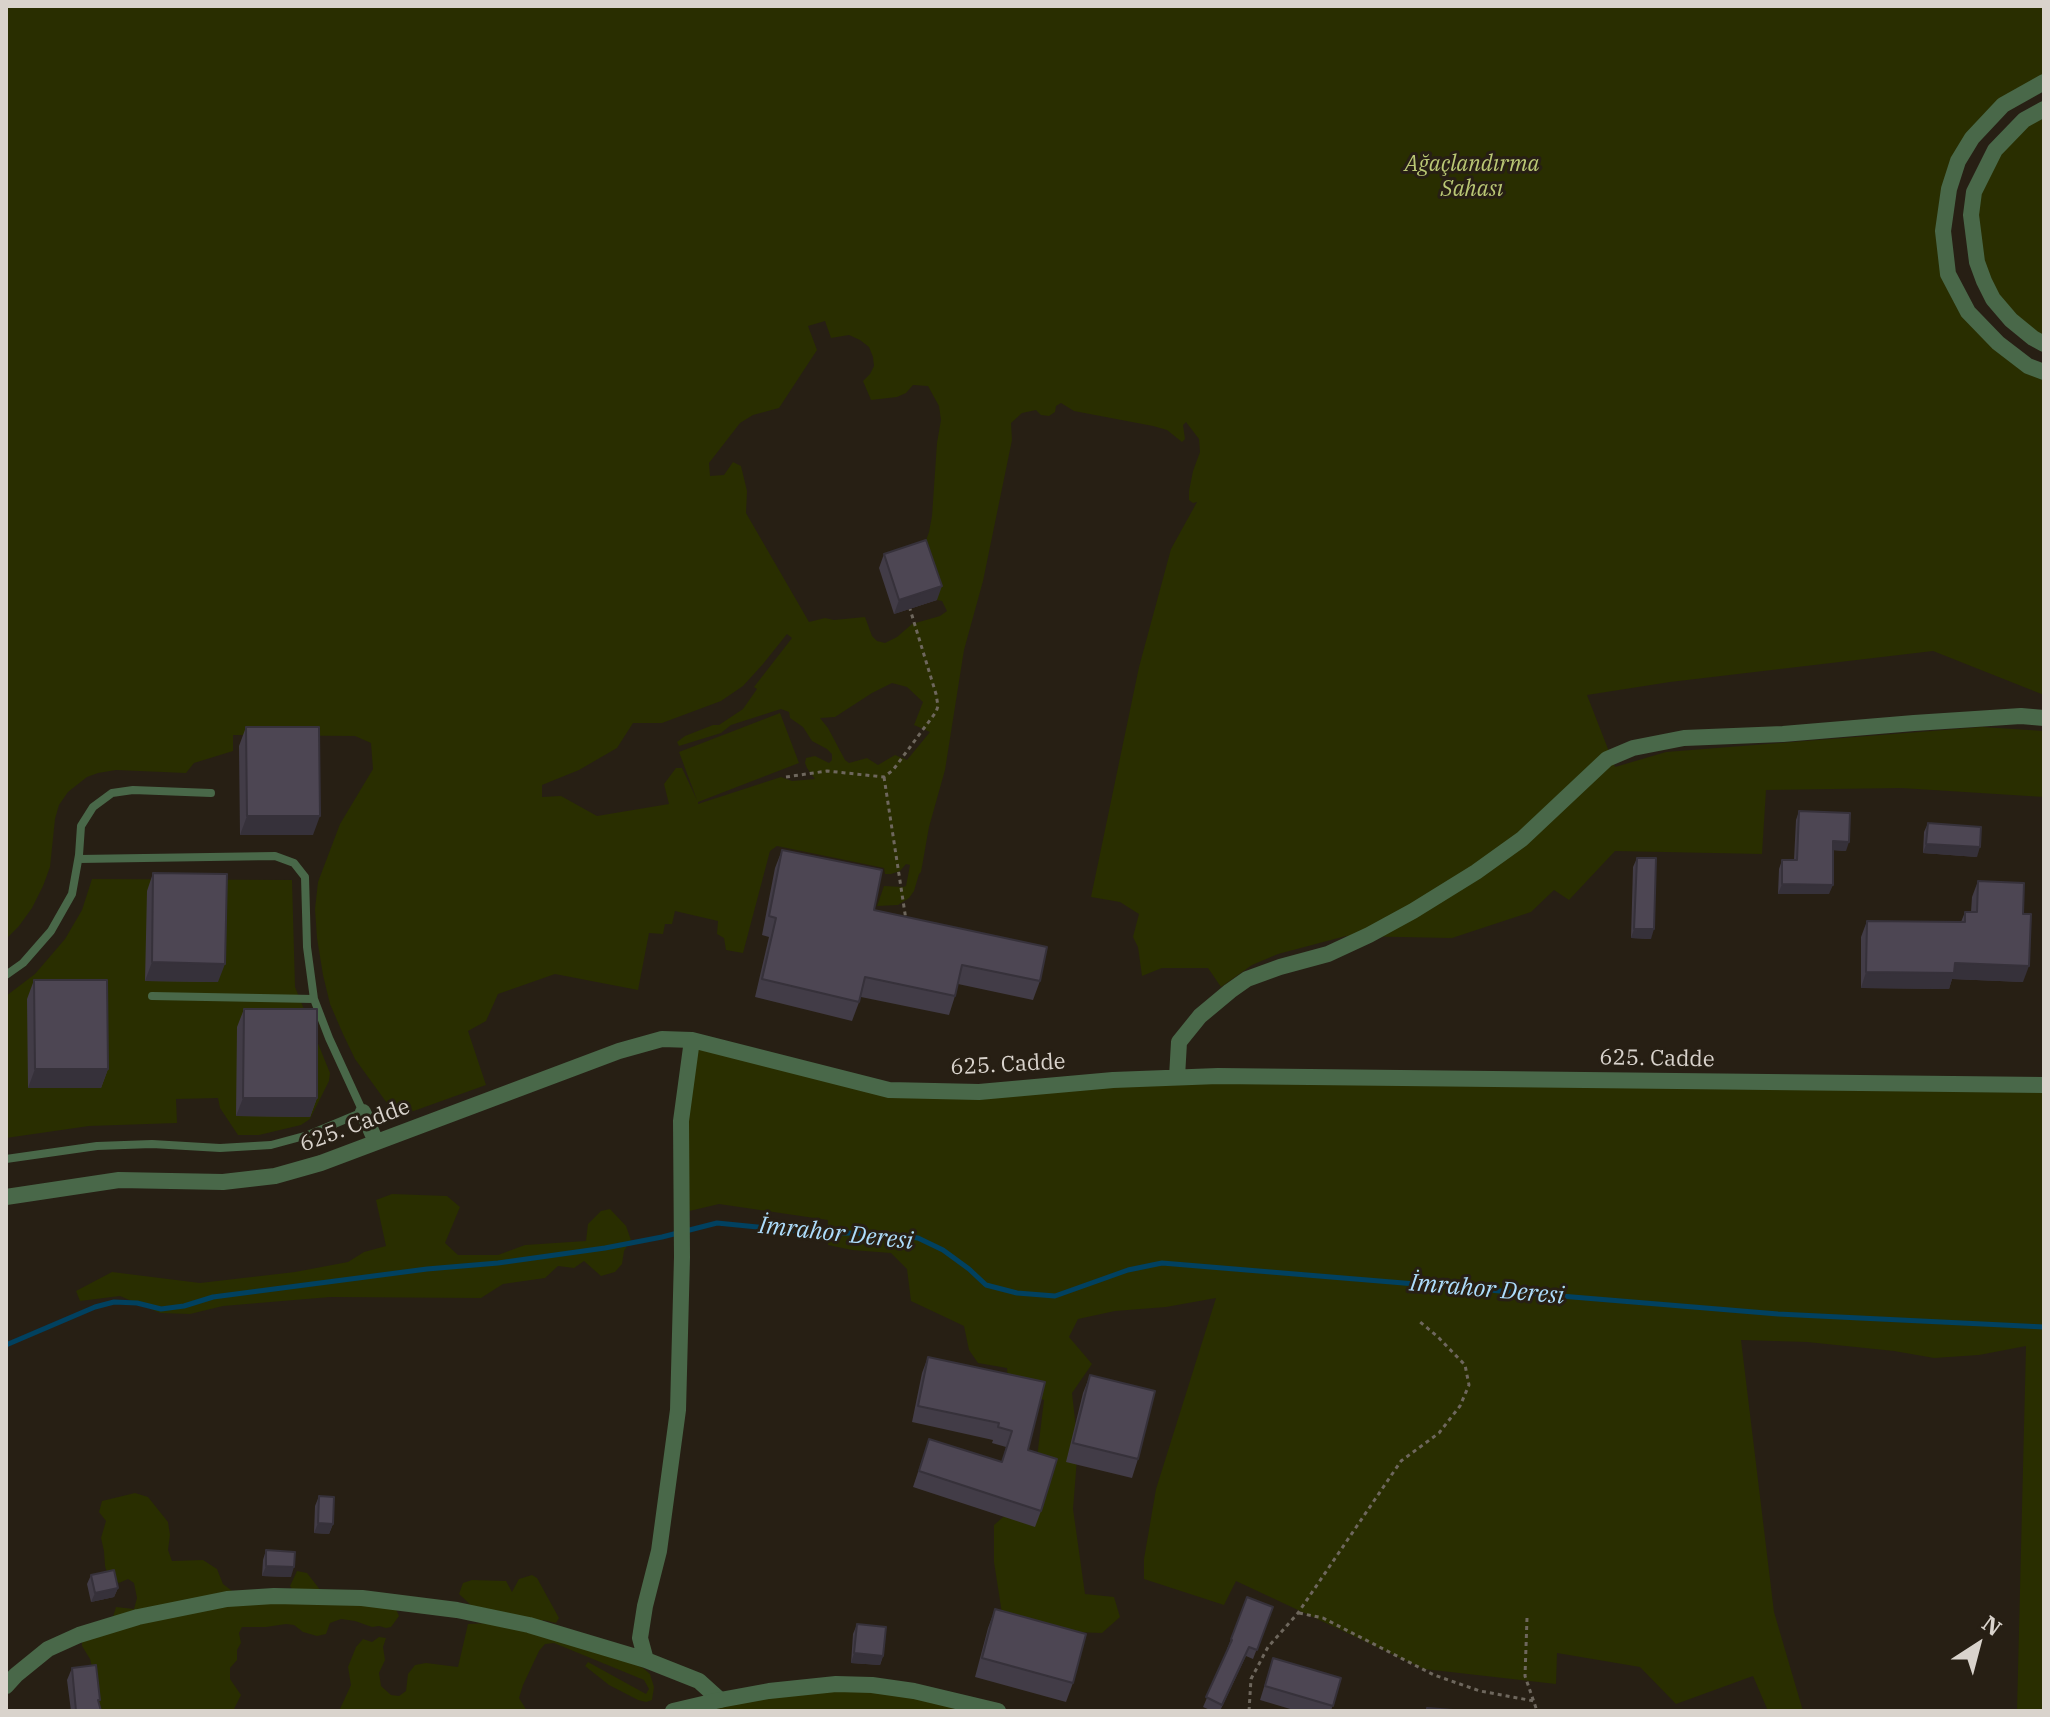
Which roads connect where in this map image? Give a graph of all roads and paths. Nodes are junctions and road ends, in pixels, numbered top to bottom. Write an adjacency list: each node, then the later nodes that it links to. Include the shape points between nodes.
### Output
1 (2044, 82): 4 (street, via 2003,105 1972,138 1949,189 1943,231 1948,274 1968,312 1998,343)
2 (2044, 109): 3 (street, via 2024,120 1995,150 1974,192 1971,215 1977,262 1993,299)
3 (2044, 344)
4 (2044, 372)
5 (910, 609): 8 (path, via 938,706)
6 (2044, 718): 16 (street, via 1684,738 1633,748 1607,759 1522,839 1413,911 1328,954 1247,979 1230,991 1179,1042)
7 (786, 777): 8 (path, via 827,771)
8 (884, 777): 11 (path)
9 (211, 793): 10 (lane, via 112,793 93,807 81,826)
10 (79, 859): 12 (lane, via 72,894 51,931); 14 (lane, via 275,856 294,863 305,877)
11 (906, 923)
12 (6, 975)
13 (152, 996): 14 (lane)
14 (314, 999): 18 (lane)
15 (692, 1040): 16 (street, 625. Cadde, via 889,1090 979,1092); 19 (street, 625. Cadde, via 662,1039 619,1051); 25 (street, via 681,1121 678,1410 659,1551 640,1638)
16 (1177, 1077): 17 (street, 625. Cadde)
17 (2044, 1085)
18 (363, 1112): 19 (street); 20 (lane, via 271,1145 97,1146)
19 (376, 1142): 21 (street, 625. Cadde, via 275,1176 223,1182 119,1180)
20 (6, 1159)
21 (6, 1197)
22 (1419, 1321): 23 (path, via 1465,1365 1469,1385 1439,1433 1401,1461)
23 (1298, 1613): 28 (path, via 1323,1618 1434,1675); 31 (path, via 1268,1647 1251,1679)
24 (1527, 1618): 28 (path, via 1525,1676)
25 (646, 1660): 26 (street, via 457,1610 362,1598 274,1596 227,1599 79,1635 48,1649); 27 (street, via 699,1681)
26 (6, 1686)
27 (720, 1700): 29 (street); 30 (street, via 860,1684)
28 (1534, 1701): 32 (path)
29 (673, 1711)
30 (998, 1711)
31 (1249, 1711)
32 (1537, 1711)

